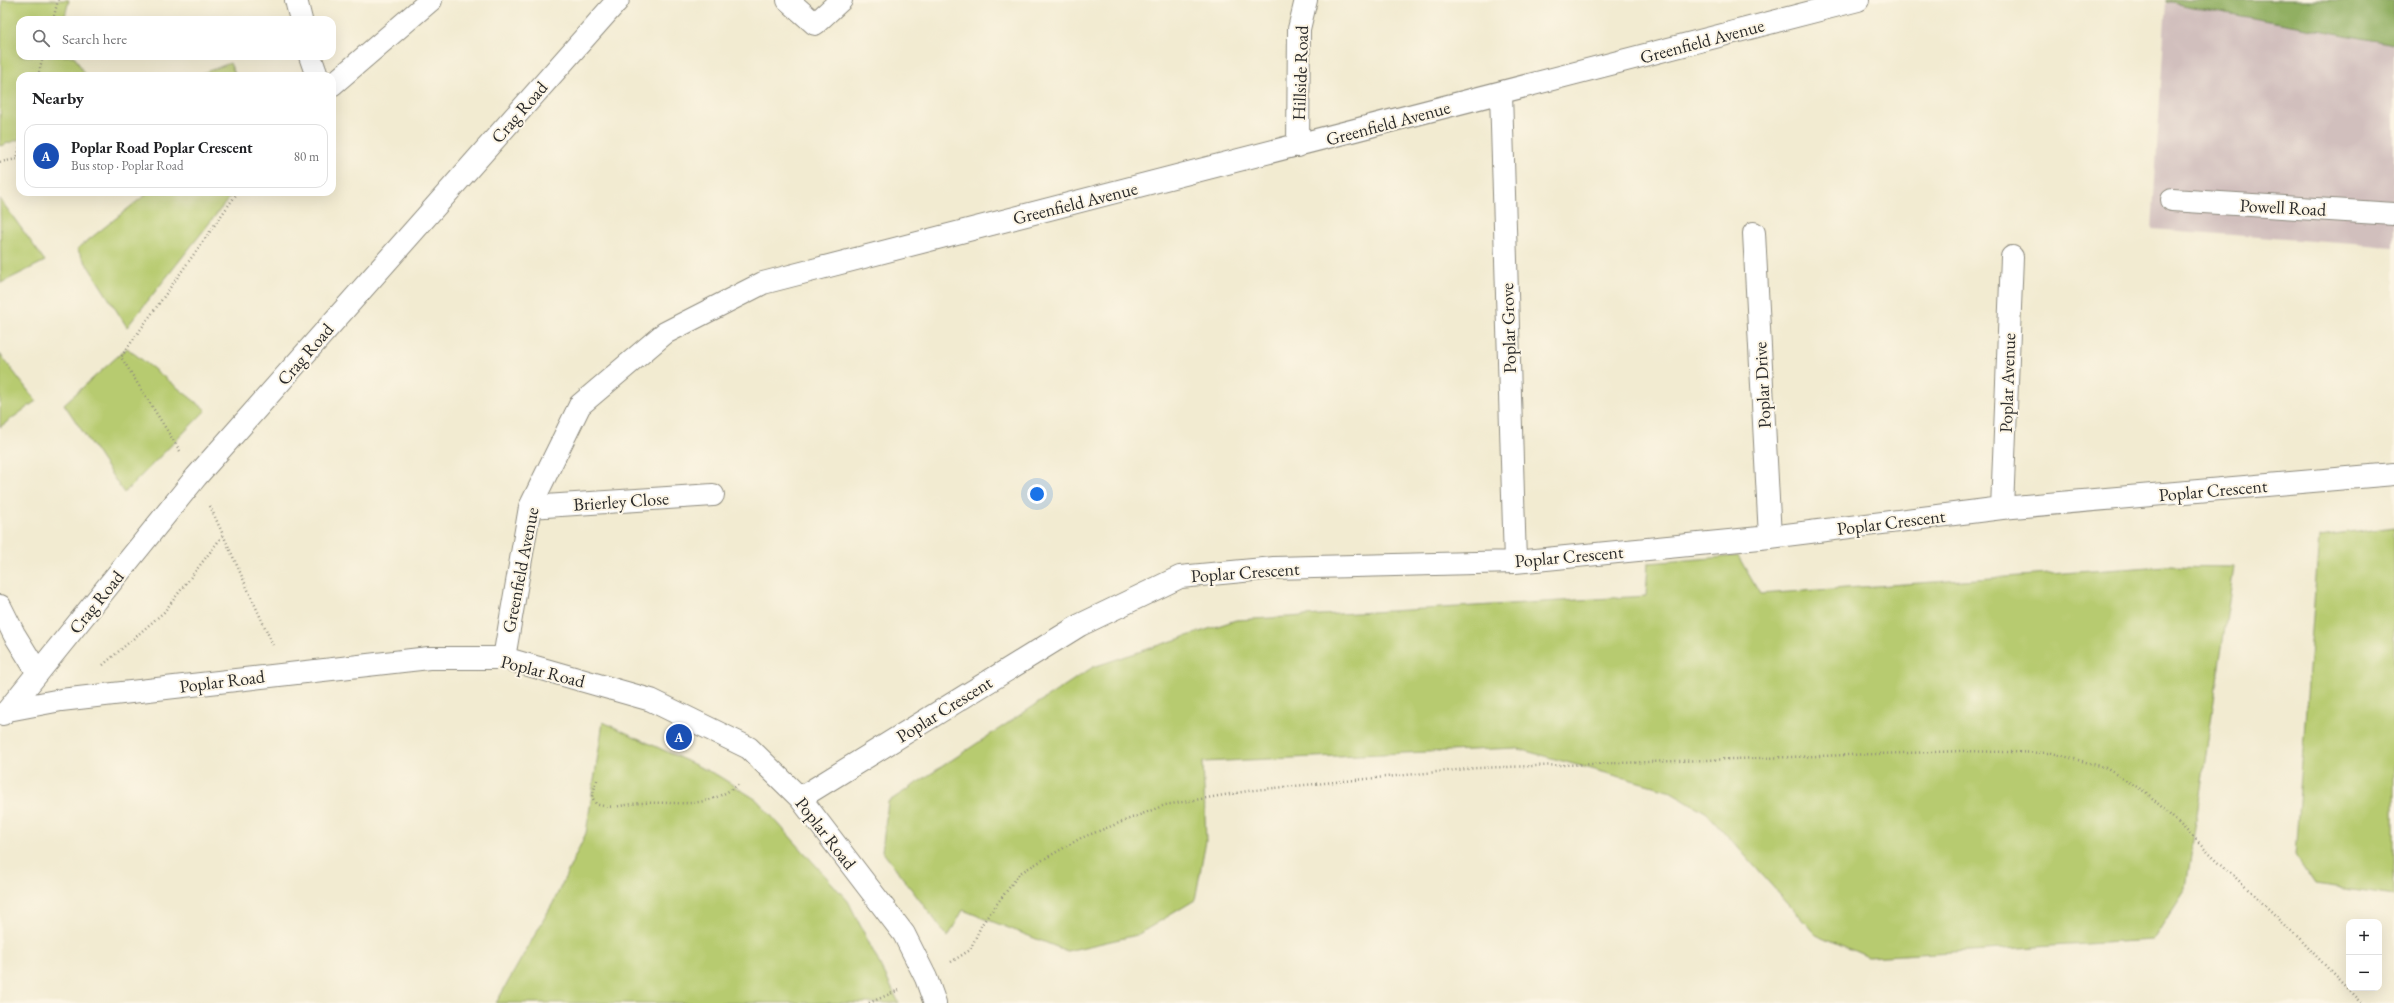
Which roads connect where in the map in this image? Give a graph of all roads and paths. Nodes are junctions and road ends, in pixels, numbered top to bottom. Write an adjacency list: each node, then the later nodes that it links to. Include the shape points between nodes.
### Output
1 (58, 0): 9 (path)
2 (296, 0): 10 (street)
3 (431, 0): 15 (street)
4 (618, 0): 26 (street, Crag Road)
5 (788, 0): 6 (street, via 814,24)
6 (841, 0)
7 (1306, 0): 17 (street, Hillside Road, via 1299,28)
8 (1858, 0): 16 (street, Greenfield Avenue)
9 (54, 16)
10 (300, 16)
11 (43, 60): 13 (path)
12 (311, 60): 14 (street)
13 (39, 72)
14 (316, 72)
15 (336, 82)
16 (1501, 93): 17 (street, Greenfield Avenue); 31 (street, Poplar Grove)
17 (1298, 146): 28 (street, Greenfield Avenue, via 763,283 665,333 580,406)
18 (16, 159): 19 (path)
19 (0, 162)
20 (235, 196): 26 (path, via 121,357)
21 (2172, 200): 22 (street, Powell Road)
22 (2394, 214)
23 (1754, 233): 30 (street, Poplar Drive)
24 (2012, 257): 29 (street, Poplar Avenue)
25 (2394, 474): 29 (street, Poplar Crescent)
26 (196, 477): 35 (street, Crag Road)
27 (713, 495): 28 (street, Brierley Close)
28 (530, 507): 33 (street, Greenfield Avenue)
29 (2002, 508): 30 (street, Poplar Crescent)
30 (1770, 537): 31 (street, Poplar Crescent)
31 (1515, 562): 40 (street, Poplar Crescent, via 1274,568 1180,577 1080,625)
32 (0, 606): 35 (street)
33 (504, 658): 36 (street, Poplar Road, via 429,658); 38 (street, Poplar Road, via 651,700 749,748)
34 (97, 669): 36 (path, via 164,612 224,534)
35 (38, 673): 37 (street, Crag Road)
36 (286, 673): 37 (street, Poplar Road, via 61,700)
37 (4, 713)
38 (766, 765): 39 (path, via 728,792 701,803 641,803 609,808 596,804 592,797); 40 (street, Poplar Road)
39 (597, 780)
40 (800, 798): 41 (street, Poplar Road, via 904,934)
41 (926, 978): 42 (street, Poplar Road); 43 (path, via 970,950 982,924 1020,873 1081,838 1165,805 1254,790 1477,768 1962,751 2052,753 2104,767 2147,793 2300,939)
42 (935, 1003)
43 (2361, 1003)

